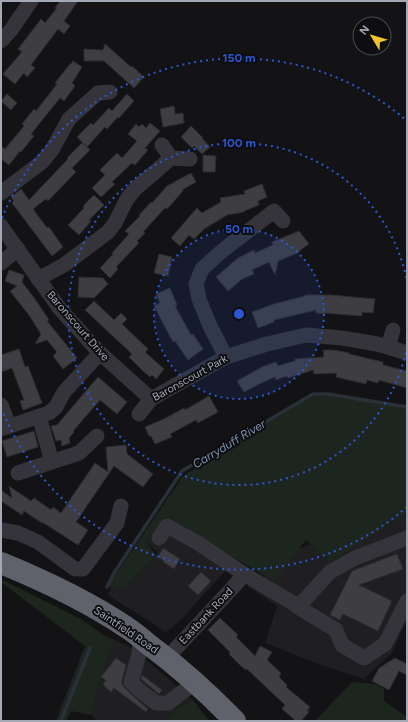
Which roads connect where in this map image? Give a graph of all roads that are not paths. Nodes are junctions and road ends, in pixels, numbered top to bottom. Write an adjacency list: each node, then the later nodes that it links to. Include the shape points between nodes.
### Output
1 (31, 1): 2 (street)
2 (1, 41)
3 (110, 92): 7 (street, via 98,93 69,119 52,150 42,162)
4 (162, 146): 5 (street)
5 (172, 158): 6 (street); 12 (street, via 135,189 108,232 64,265)
6 (190, 159)
7 (1, 193)
8 (283, 221): 17 (street, via 274,211 202,269 196,284 199,299)
9 (1, 226): 10 (street, Baronscourt Drive)
10 (18, 249): 11 (street); 12 (street, Baronscourt Drive)
11 (1, 263)
12 (38, 279): 15 (street, Baronscourt Drive)
13 (393, 330): 14 (street)
14 (388, 347): 16 (street, Baronscourt Park); 17 (street, Baronscourt Park, via 342,338 306,335)
15 (100, 353): 18 (street, Baronscourt Drive); 21 (street, via 64,392 56,407 49,413)
16 (407, 353)
17 (226, 357): 18 (street, Baronscourt Park)
18 (151, 399): 20 (street, Baronscourt Park)
19 (1, 405): 22 (street)
20 (139, 414)
21 (39, 416): 22 (street); 24 (street)
22 (5, 427)
23 (97, 436): 24 (street, via 79,453)
24 (52, 462): 25 (street)
25 (18, 472)
26 (121, 506): 27 (street, via 116,523 83,569 75,569 38,542 18,533)
27 (1, 530)
28 (159, 538): 31 (street, via 167,526)
29 (407, 538): 33 (street, via 355,558 330,572)
30 (1, 563): 34 (highway, Saintfield Road, via 36,577 85,602)
31 (244, 574): 33 (street); 35 (street, Eastbank Road)
32 (407, 601): 33 (street, via 385,644 364,658 342,645 336,630)
33 (298, 607)
34 (140, 638): 35 (highway, Saintfield Road); 36 (street, via 139,654 130,682 139,690 156,703 168,703)
35 (167, 658): 36 (highway, Saintfield Road)
36 (196, 684): 37 (highway, Saintfield Road)
37 (235, 721)

